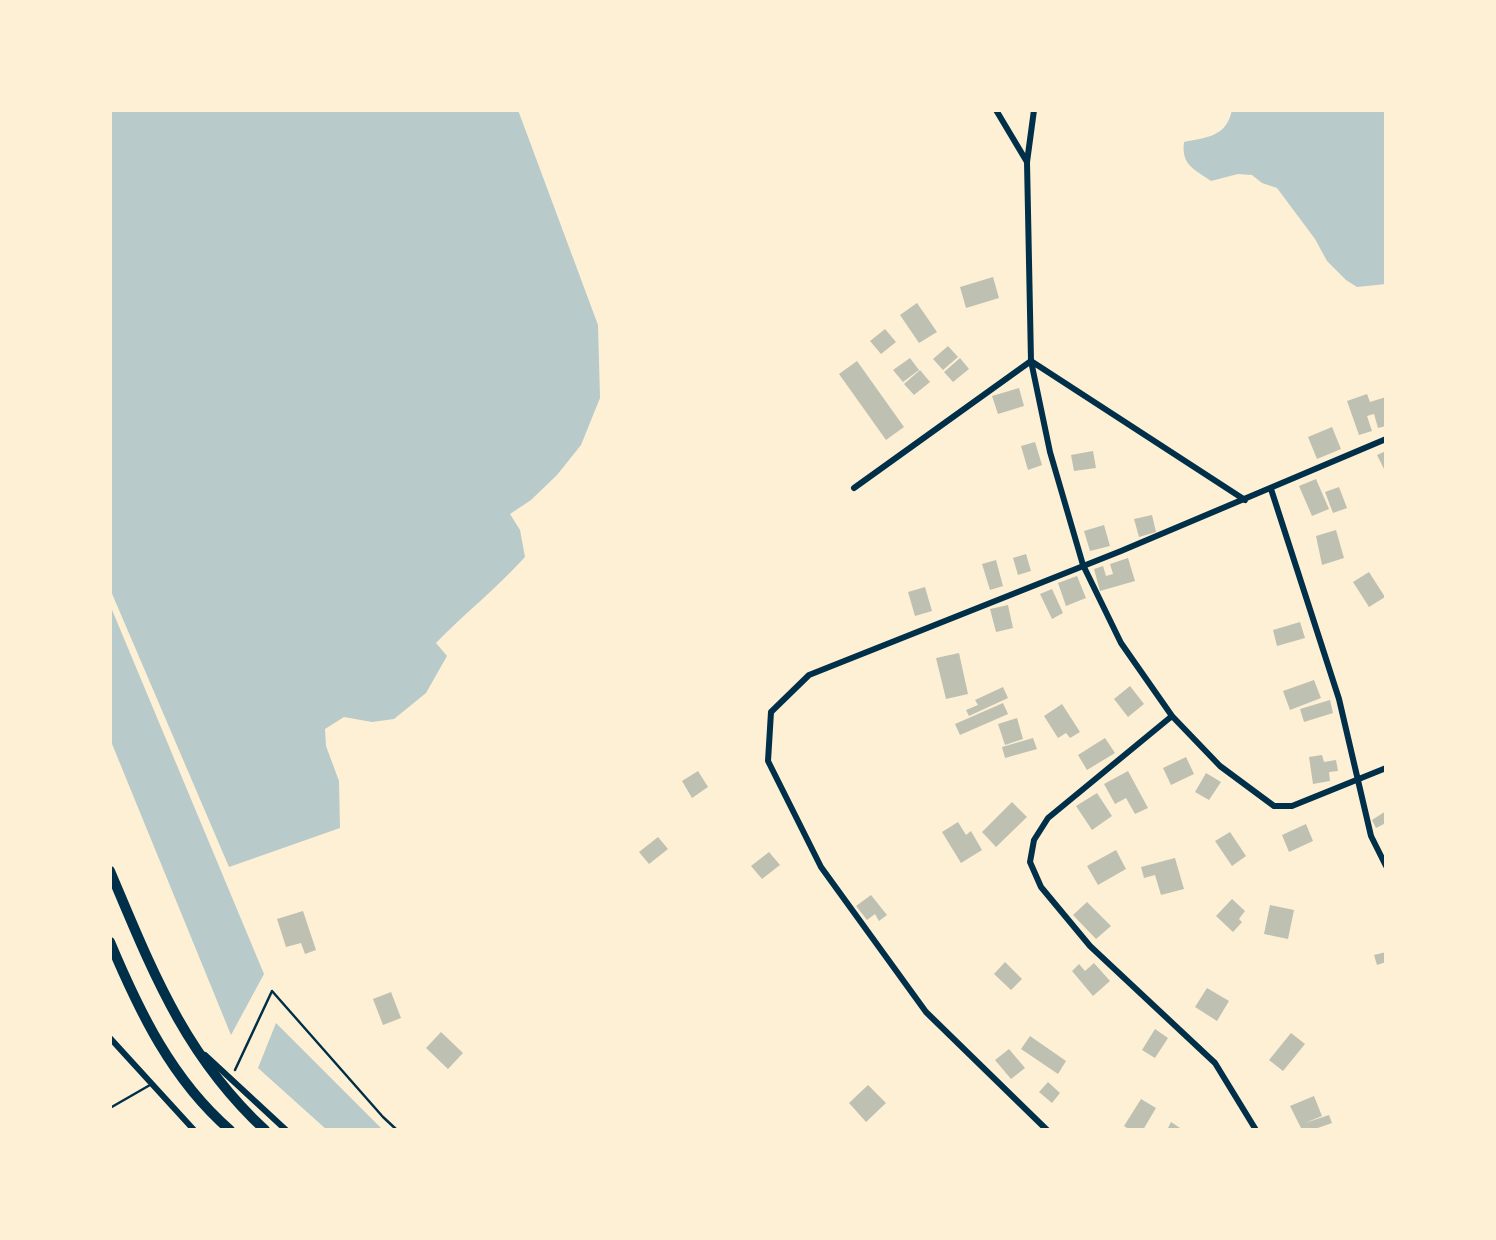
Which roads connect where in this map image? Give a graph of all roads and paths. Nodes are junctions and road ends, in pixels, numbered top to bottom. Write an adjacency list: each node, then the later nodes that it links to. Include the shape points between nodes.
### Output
1 (996, 110): 3 (street)
2 (1034, 110): 3 (street)
3 (1027, 162): 4 (street)
4 (1031, 361): 6 (street); 8 (street); 9 (street, via 1050,452)
5 (1386, 439): 7 (street)
6 (854, 488)
7 (1271, 489): 8 (street); 12 (street, via 1339,699)
8 (1245, 500): 9 (street)
9 (1083, 565): 10 (street, via 1121,643); 26 (street, via 809,675 771,712 768,761 821,867 926,1012)
10 (1172, 716): 12 (street, via 1220,766 1274,806 1292,806); 27 (street, via 1048,818 1034,839 1030,862 1041,887 1090,946 1215,1063)
11 (1386, 768): 12 (street)
12 (1358, 780): 13 (street, via 1371,836)
13 (1386, 866)
14 (110, 872): 17 (highway)
15 (110, 942): 22 (highway, via 150,1029 176,1069)
16 (110, 1038): 19 (street)
17 (190, 1042): 18 (street); 23 (highway, via 222,1087)
18 (231, 1079): 24 (street); 25 (path, via 272,991)
19 (153, 1083): 20 (lane); 21 (street)
20 (110, 1108)
21 (194, 1130)
22 (230, 1130)
23 (265, 1130)
24 (286, 1130)
25 (397, 1130)
26 (1047, 1130)
27 (1256, 1130)

